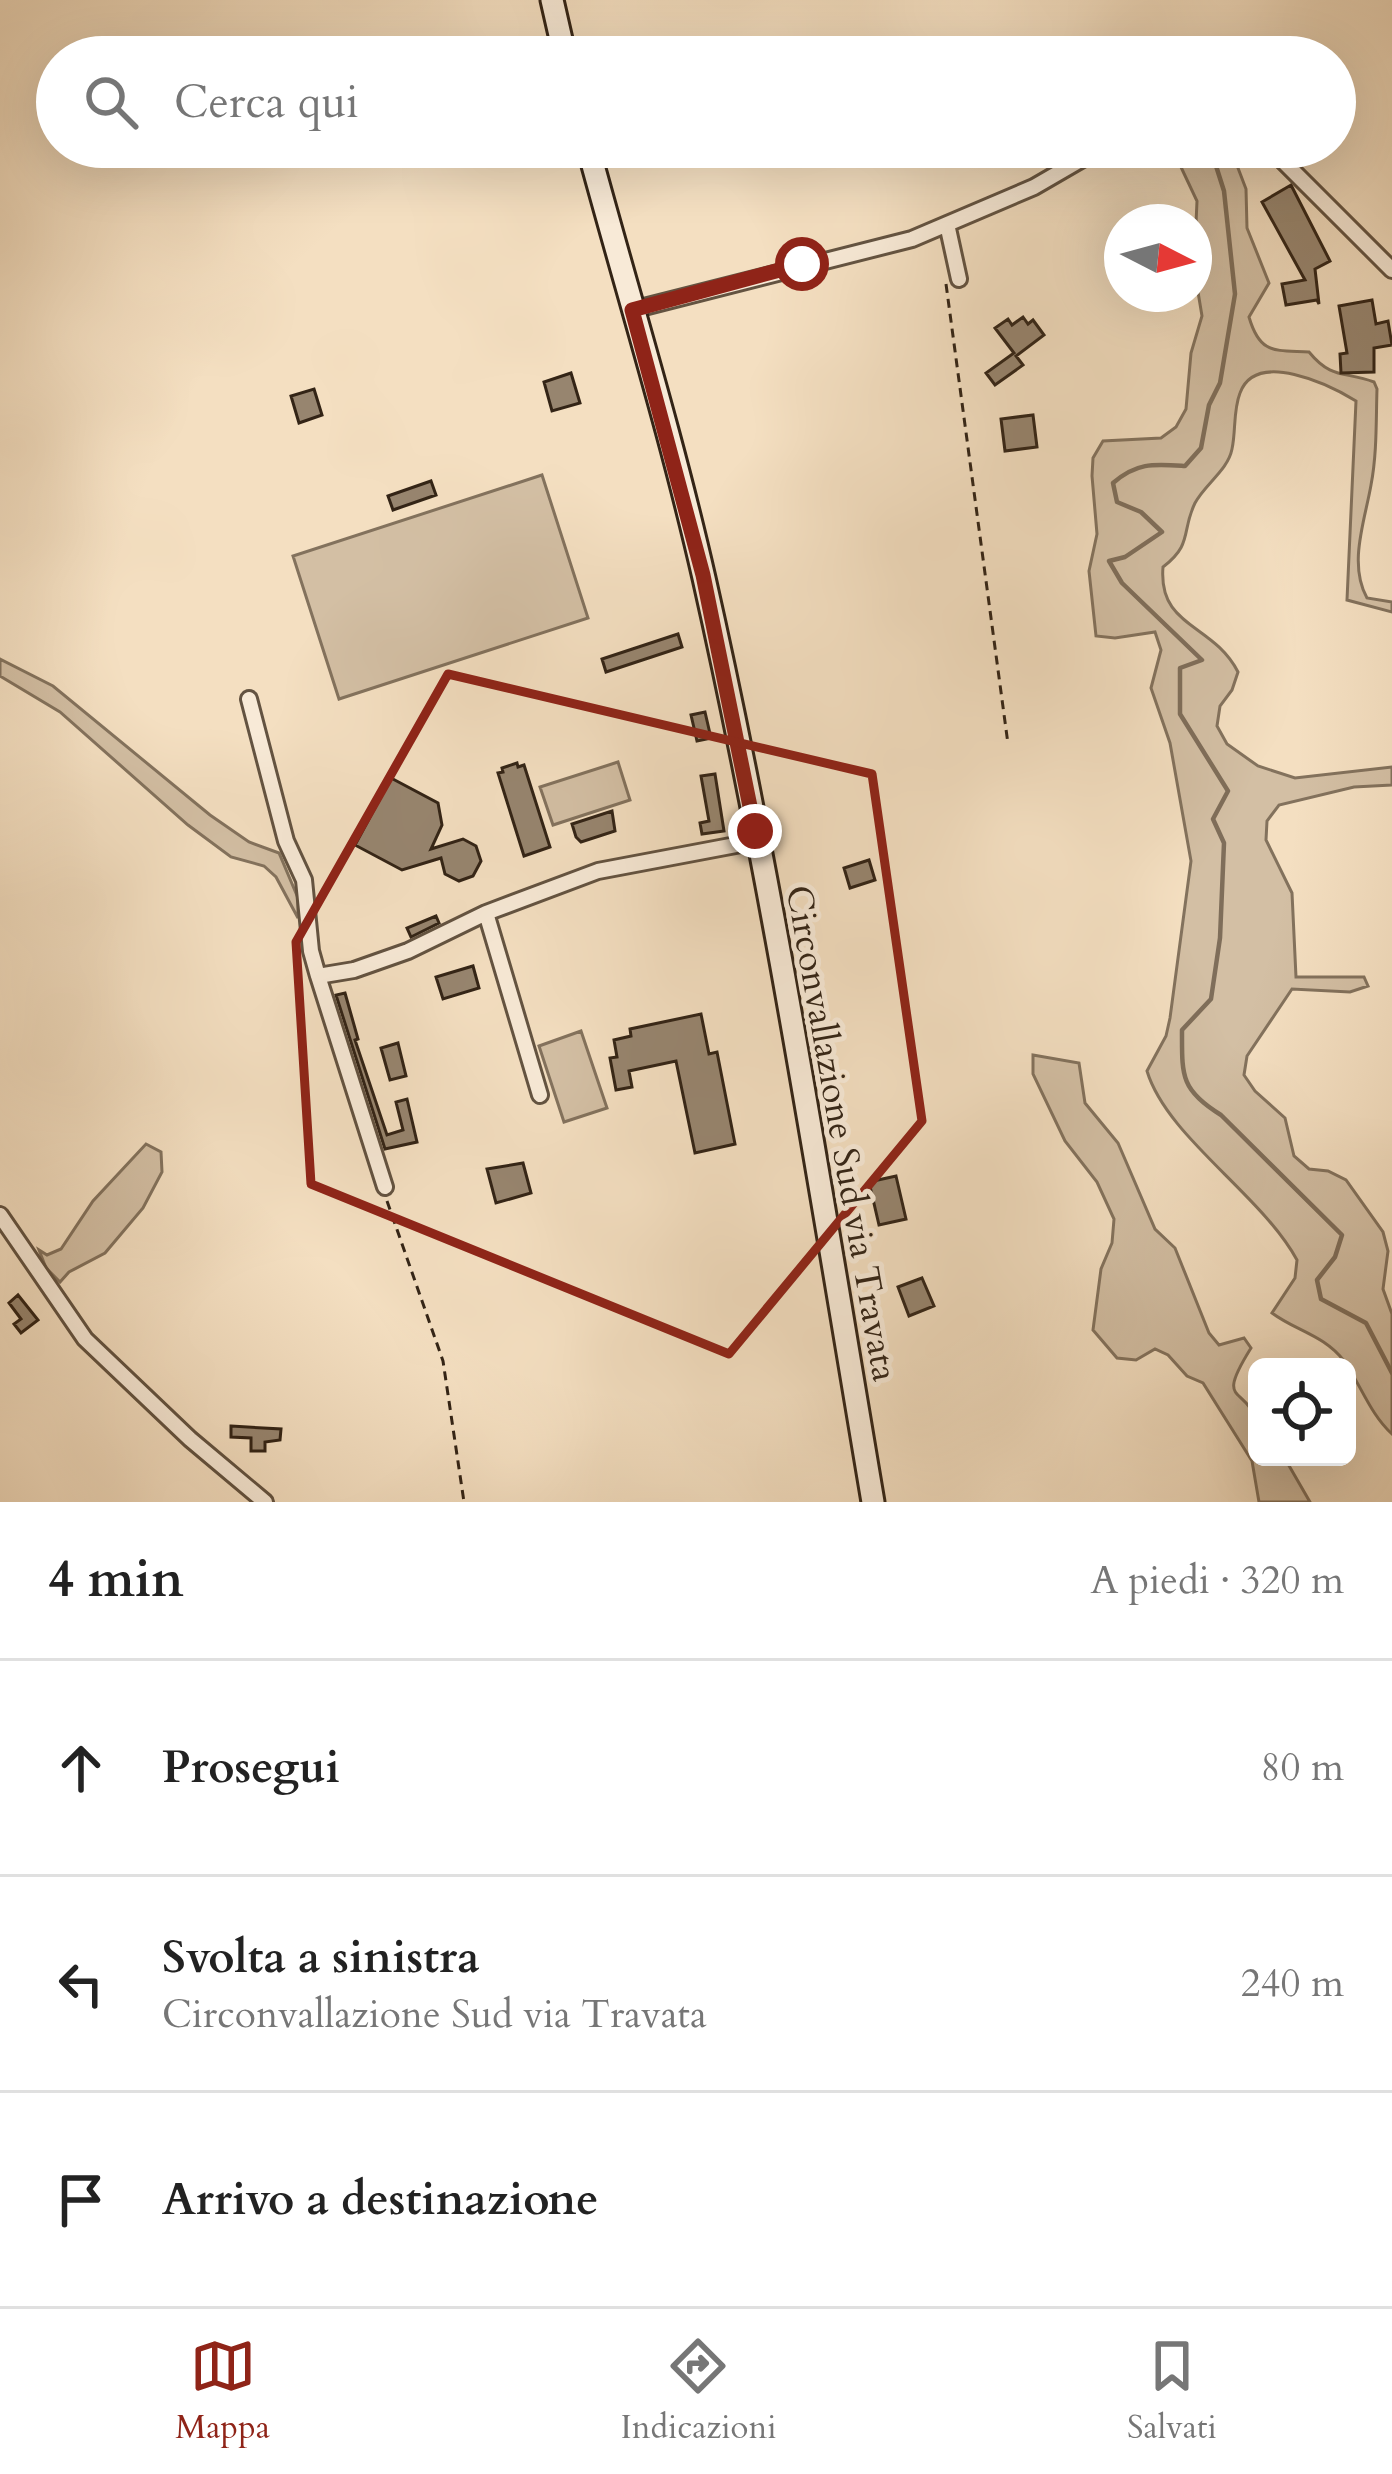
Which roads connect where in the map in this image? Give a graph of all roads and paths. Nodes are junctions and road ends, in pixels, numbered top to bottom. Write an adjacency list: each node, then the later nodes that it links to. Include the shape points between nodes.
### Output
1 (552, 0): 2 (street)
2 (561, 36)
3 (594, 168): 9 (street, Circonvallazione Sud via Travata)
4 (1067, 168): 6 (street)
5 (1290, 168): 7 (street)
6 (947, 224): 8 (street); 9 (street)
7 (1392, 271)
8 (952, 276): 11 (path)
9 (632, 310): 12 (street, Circonvallazione Sud via Travata, via 703,575)
10 (249, 699): 14 (street, via 286,842 304,880)
11 (1008, 744)
12 (757, 841): 13 (street, via 598,871); 20 (street, Circonvallazione Sud via Travata)
13 (486, 913): 14 (street, via 408,951); 15 (street)
14 (318, 976): 16 (street)
15 (540, 1095)
16 (385, 1187): 19 (path, via 443,1361)
17 (0, 1215): 18 (street, via 85,1339)
18 (265, 1502)
19 (464, 1502)
20 (873, 1502)

